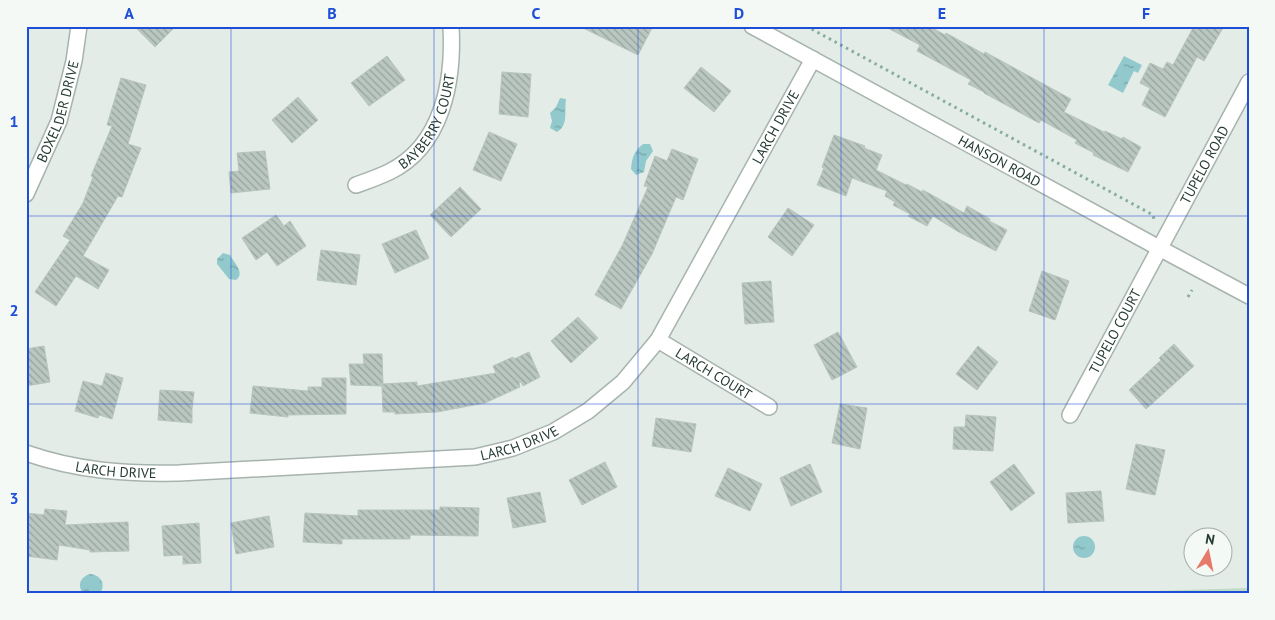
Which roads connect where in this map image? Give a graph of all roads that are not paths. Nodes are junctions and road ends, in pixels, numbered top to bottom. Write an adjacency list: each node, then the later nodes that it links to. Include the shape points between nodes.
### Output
1 (79, 26): 7 (street, BOXELDER DRIVE, via 59,120)
2 (451, 26): 6 (street, BAYBERRY COURT, via 447,88 435,127 423,145 396,168)
3 (752, 26): 4 (street, HANSON ROAD)
4 (813, 59): 8 (street, HANSON ROAD); 10 (street, LARCH DRIVE)
5 (1249, 82): 8 (street, TUPELO ROAD)
6 (356, 184)
7 (26, 194)
8 (1159, 248): 9 (street, HANSON ROAD); 12 (street, TUPELO COURT)
9 (1249, 296)
10 (658, 340): 11 (street, LARCH COURT); 13 (street, LARCH DRIVE, via 624,382 588,411 553,432 513,448 475,456 133,474 76,467)
11 (768, 407)
12 (1070, 415)
13 (26, 453)

